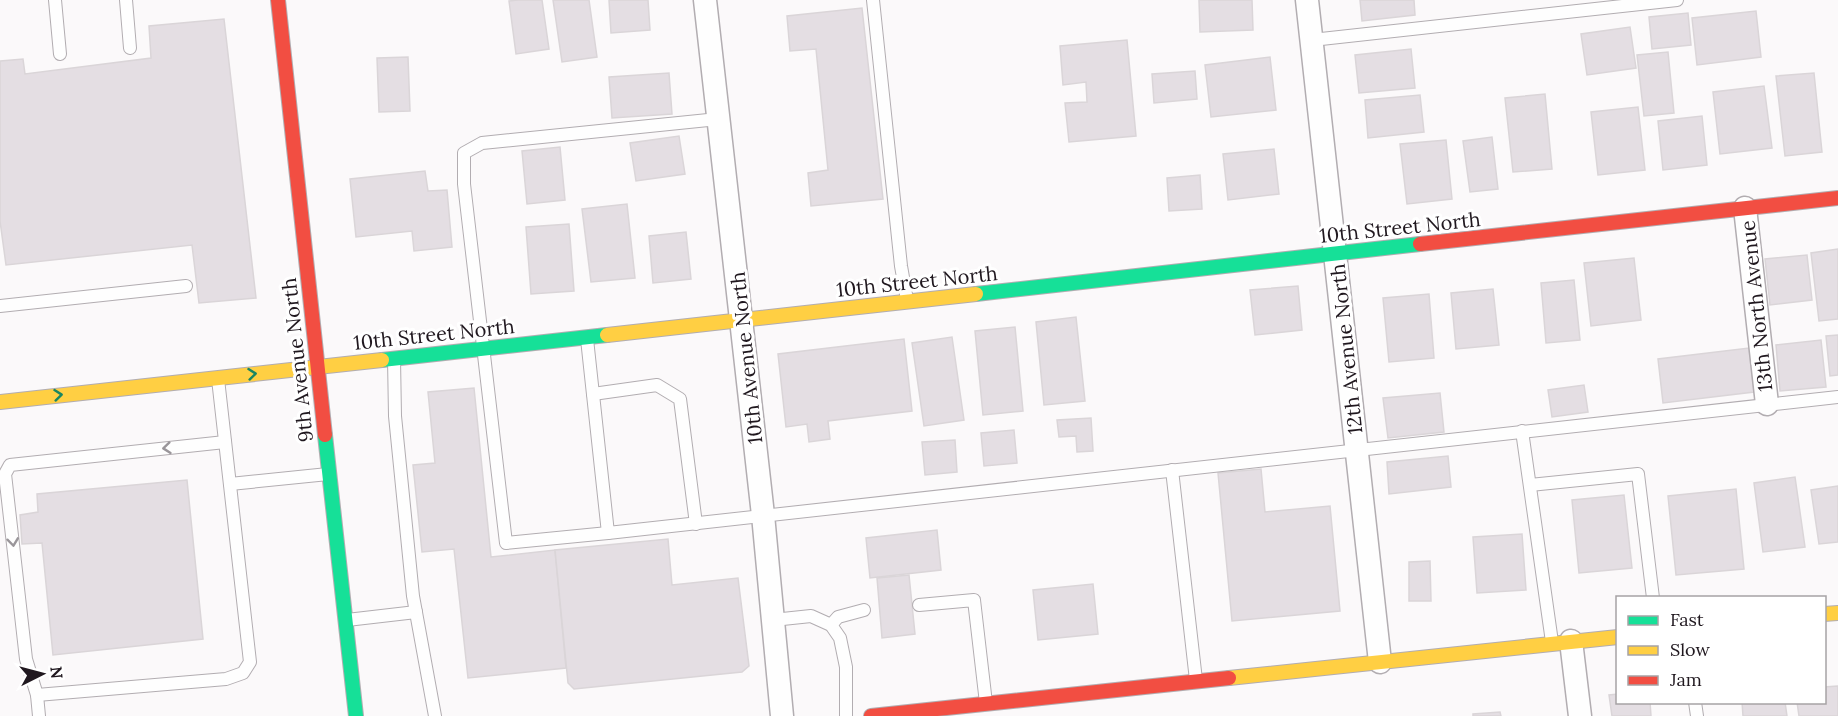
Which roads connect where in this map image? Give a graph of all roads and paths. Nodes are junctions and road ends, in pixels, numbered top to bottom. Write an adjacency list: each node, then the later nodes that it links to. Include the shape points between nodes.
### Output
1 (55, 0): 10 (lane)
2 (126, 0): 9 (lane)
3 (278, 0): 22 (street, 9th Avenue North)
4 (705, 0): 11 (street, 10th Avenue North)
5 (873, 0): 16 (lane)
6 (1307, 0): 8 (street, 12th Avenue North)
7 (1677, 0): 8 (lane)
8 (1312, 40): 14 (street, 12th Avenue North)
9 (130, 48)
10 (60, 54)
11 (718, 119): 18 (street, 10th Avenue North); 20 (lane, via 482,143 464,153 464,184)
12 (1838, 198): 13 (street, 10th Street North)
13 (1746, 208): 14 (street, 10th Street North); 27 (street, 13th North Avenue)
14 (1335, 254): 16 (street, 10th Street North); 30 (street, 12th Avenue North)
15 (186, 286): 17 (lane)
16 (907, 301): 18 (street, 10th Street North)
17 (0, 306)
18 (741, 320): 19 (street, 10th Street North); 35 (street, 10th Avenue North)
19 (586, 337): 20 (street, 10th Street North); 24 (lane)
20 (483, 348): 21 (street, 10th Street North); 37 (lane, via 506,543)
21 (394, 358): 22 (street, 10th Street North); 41 (lane, via 394,416)
22 (318, 366): 23 (street, 10th Street North, one-way to 22); 32 (street, 9th Avenue North)
23 (218, 378): 26 (street, 10th Street North, one-way to 23); 29 (lane)
24 (593, 394): 36 (lane, via 657,386 680,399); 37 (lane)
25 (1838, 397): 27 (lane)
26 (0, 402)
27 (1767, 405): 28 (lane)
28 (1522, 431): 30 (lane); 34 (lane)
29 (225, 442): 33 (lane); 49 (lane, one-way to 49, via 10,465 5,474 26,658)
30 (1357, 450): 31 (lane); 47 (street, 12th Avenue North)
31 (1172, 470): 35 (lane); 48 (lane)
32 (330, 474): 33 (lane); 42 (street, 9th Avenue North)
33 (230, 484): 49 (lane, via 250,662 243,673 226,679)
34 (1530, 485): 38 (lane, via 1638,474); 46 (lane)
35 (763, 515): 36 (lane); 43 (street, 10th Avenue North)
36 (696, 524): 37 (lane)
37 (608, 534)
38 (1653, 596)
39 (919, 605): 50 (lane, via 974,600)
40 (864, 610): 44 (lane, via 838,617)
41 (416, 612): 42 (lane); 55 (lane)
42 (345, 620): 54 (street, 9th Avenue North)
43 (773, 620): 44 (lane, via 811,616); 56 (street, 10th Avenue North)
44 (831, 625): 57 (lane, via 840,638 846,667)
45 (1616, 637): 46 (street)
46 (1562, 642): 47 (street); 59 (street)
47 (1380, 662): 48 (street)
48 (1196, 681): 51 (street)
49 (37, 694): 53 (lane)
50 (986, 704): 51 (street); 52 (street)
51 (1050, 706)
52 (890, 715): 58 (street)
53 (39, 716)
54 (356, 716)
55 (435, 716)
56 (782, 716)
57 (846, 716)
58 (871, 716)
59 (1580, 716)

